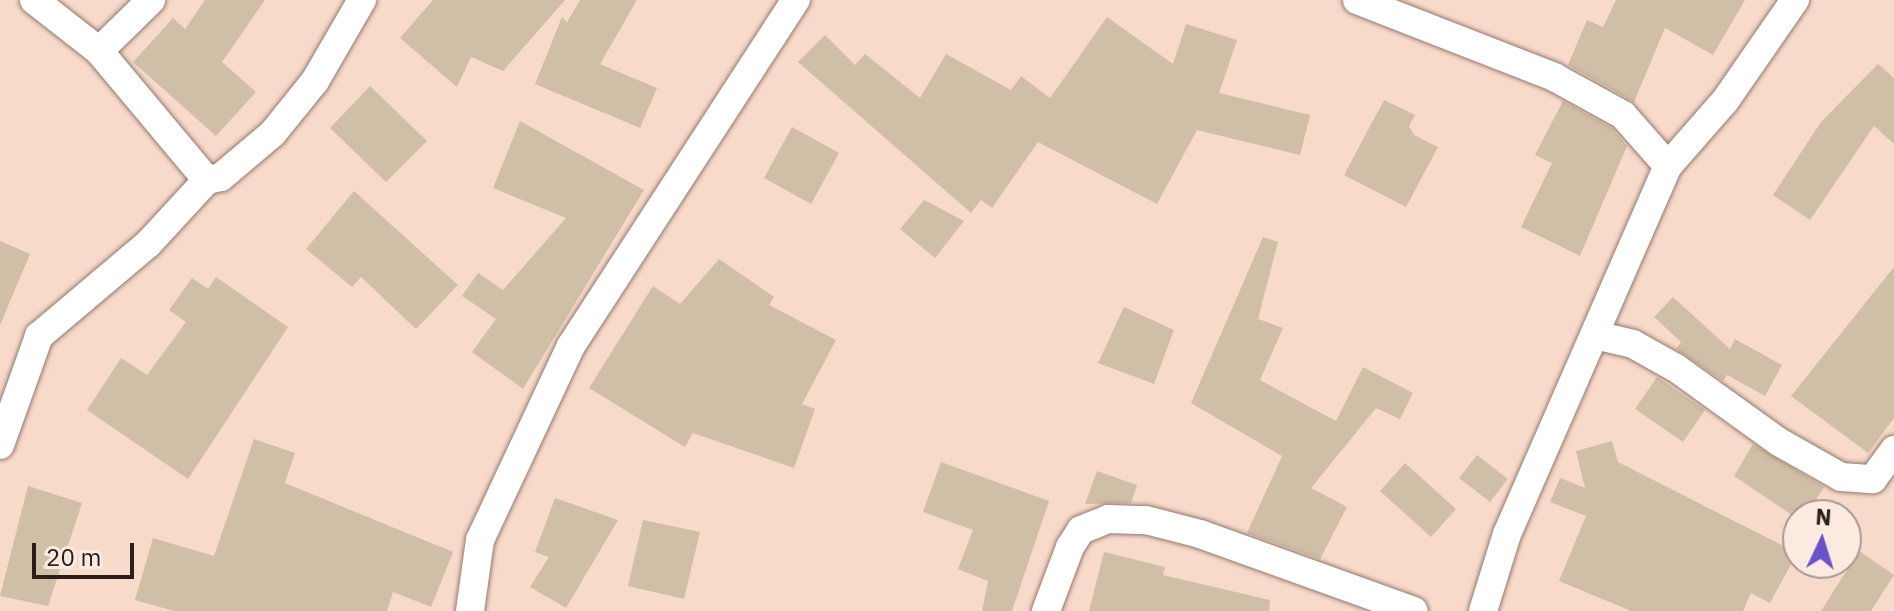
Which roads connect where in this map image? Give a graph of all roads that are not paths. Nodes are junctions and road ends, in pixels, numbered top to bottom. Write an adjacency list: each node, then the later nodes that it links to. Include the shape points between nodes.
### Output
1 (34, 0): 7 (street)
2 (151, 0): 7 (street)
3 (362, 0): 9 (street, via 315,81 273,133 221,177)
4 (796, 0): 13 (street, via 571,346 480,540)
5 (1357, 0): 8 (street, via 1554,77 1623,115)
6 (1795, 0): 8 (street, via 1725,101)
7 (99, 51): 9 (street)
8 (1668, 166): 10 (street)
9 (207, 180): 11 (street, via 148,244 39,336)
10 (1599, 336): 12 (street, via 1633,344 1676,368 1779,442 1841,477 1873,479); 16 (street, via 1507,534)
11 (0, 445)
12 (1894, 450)
13 (470, 611)
14 (1046, 611): 15 (street, via 1081,530 1108,519 1146,520 1200,534)
15 (1414, 611)
16 (1483, 611)

